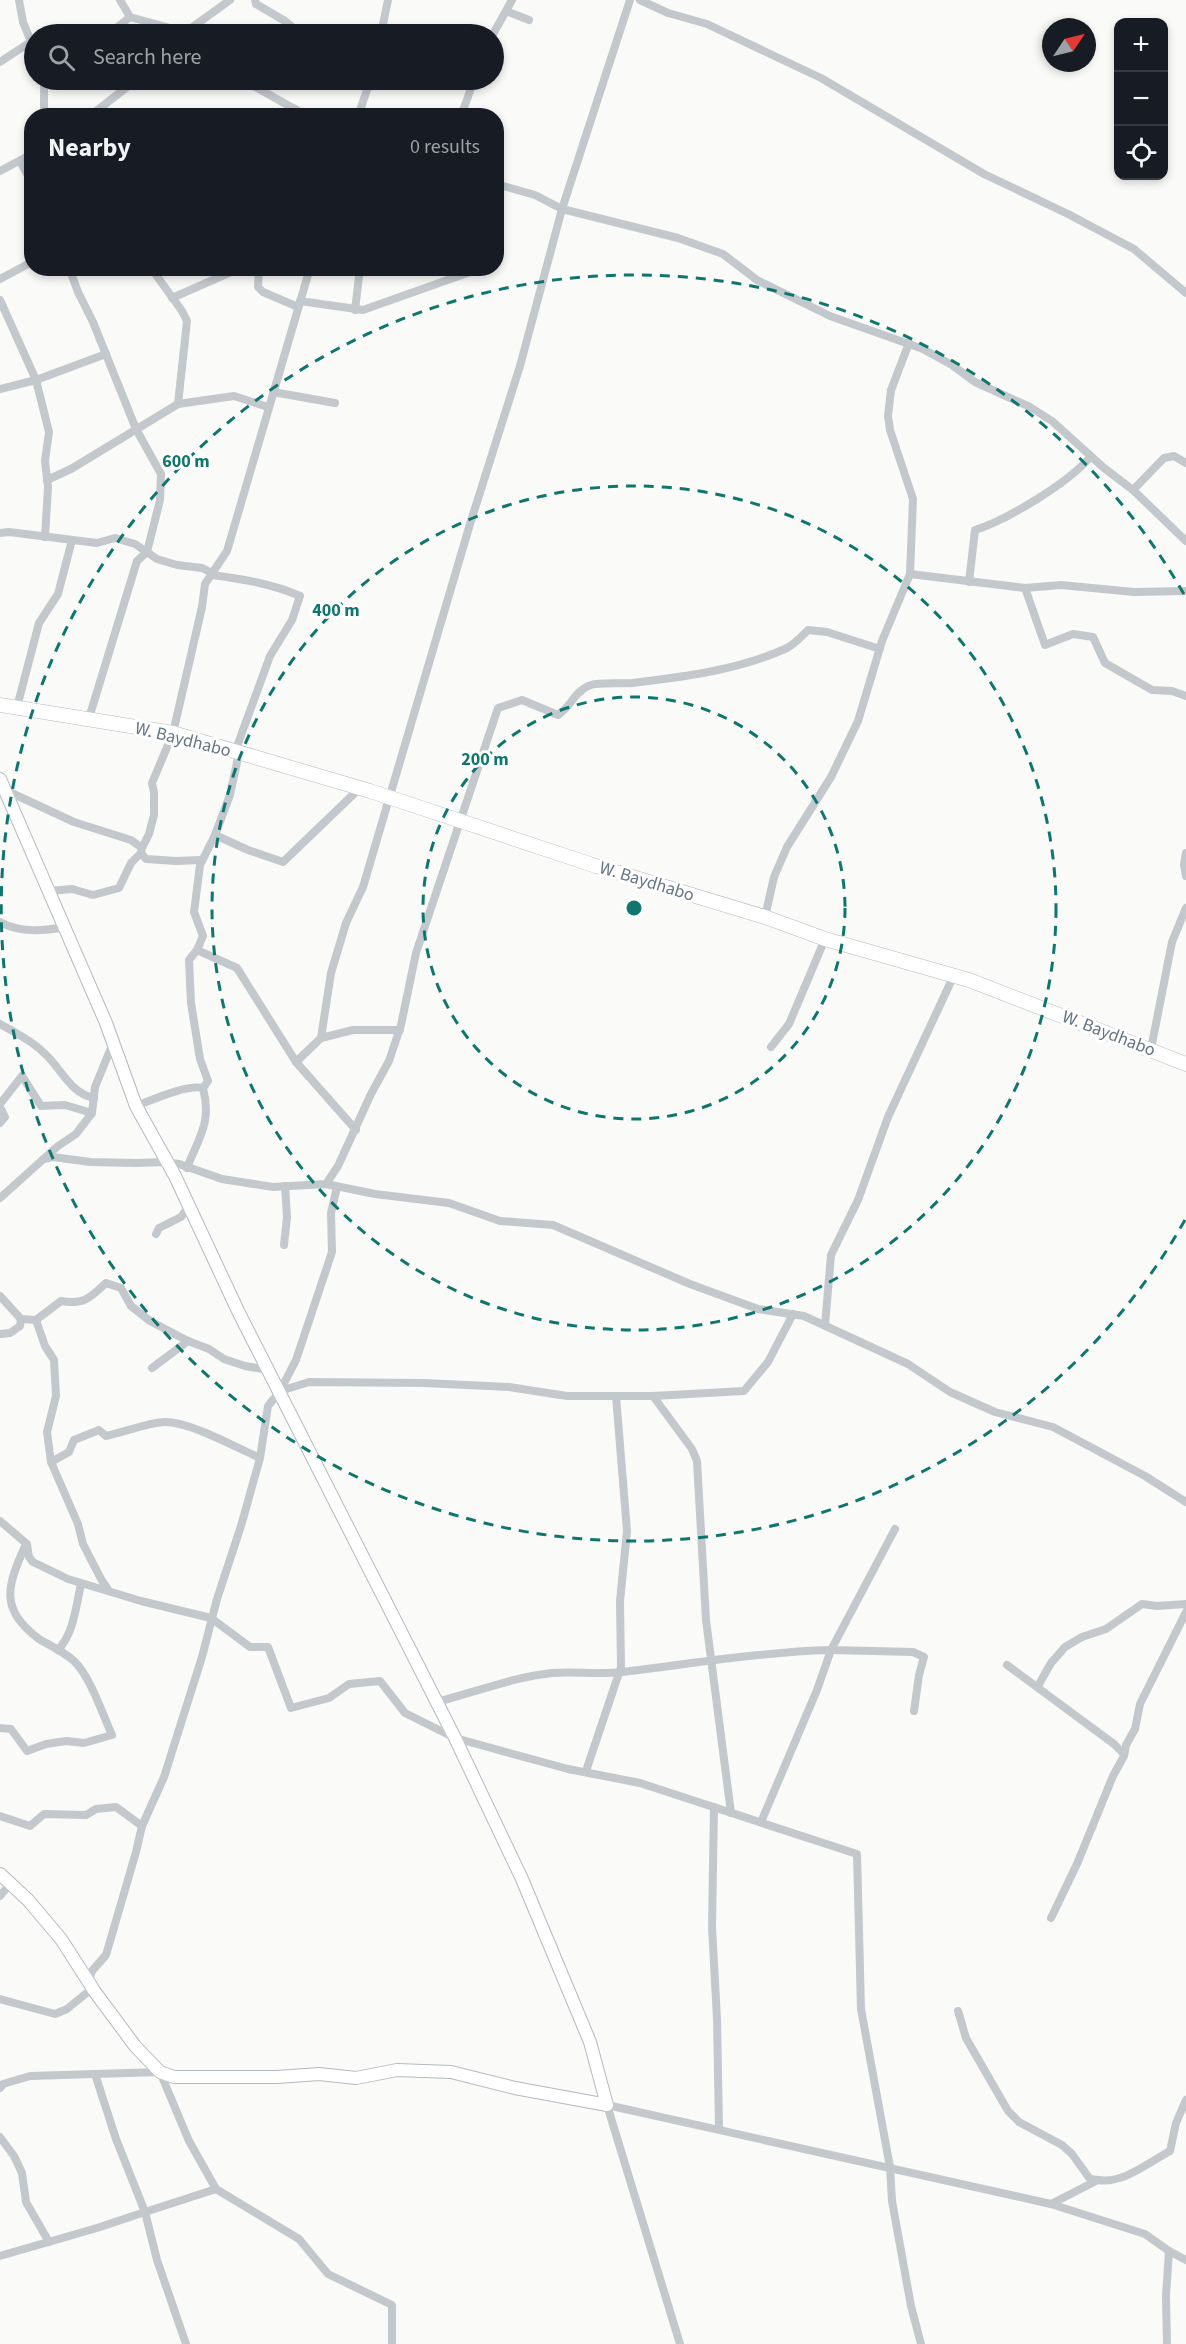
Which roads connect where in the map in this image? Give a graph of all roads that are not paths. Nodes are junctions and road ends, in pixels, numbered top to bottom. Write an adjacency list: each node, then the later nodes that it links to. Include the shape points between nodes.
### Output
1 (19, 0): 12 (street)
2 (120, 0): 10 (street)
3 (230, 0): 15 (street)
4 (255, 0): 16 (street)
5 (388, 0): 17 (street)
6 (512, 0): 9 (street)
7 (630, 0): 36 (street)
8 (640, 0): 46 (street, via 707,24 822,78 984,174 1134,249)
9 (507, 11): 11 (street); 18 (street)
10 (130, 17): 13 (street); 14 (street)
11 (529, 20)
12 (24, 24)
13 (122, 24)
14 (156, 24)
15 (197, 24)
16 (289, 24)
17 (383, 24)
18 (499, 24)
19 (24, 50): 20 (street)
20 (0, 62)
21 (45, 90): 26 (street)
22 (123, 90): 27 (street)
23 (261, 90): 28 (street)
24 (367, 90): 29 (street)
25 (470, 90): 30 (street)
26 (44, 108)
27 (100, 108)
28 (293, 108)
29 (361, 108)
30 (464, 108)
31 (24, 159): 32 (street)
32 (20, 161): 33 (street); 34 (street)
33 (24, 168)
34 (0, 171)
35 (504, 186): 36 (street, via 535,195)
36 (562, 209): 51 (street, via 678,238 723,254 758,280 830,316); 83 (street, via 520,366)
37 (24, 266): 45 (street)
38 (72, 276): 52 (street)
39 (157, 276): 47 (street)
40 (222, 276): 47 (street)
41 (259, 276): 49 (street, via 258,287 262,292)
42 (308, 276): 49 (street)
43 (359, 276): 50 (street)
44 (459, 276): 50 (street)
45 (0, 279)
46 (1186, 293)
47 (172, 298): 57 (street, via 187,321)
48 (0, 300): 53 (street)
49 (299, 304): 50 (street); 55 (street)
50 (355, 310)
51 (909, 343): 60 (street, via 975,382 1030,407); 70 (street, via 891,390 888,416 913,499)
52 (106, 354): 53 (street); 59 (street)
53 (36, 380): 54 (street); 62 (street, via 49,432)
54 (0, 390)
55 (273, 392): 56 (street); 58 (street)
56 (335, 403)
57 (178, 404): 58 (street, via 234,396); 59 (street)
58 (268, 407): 69 (street, via 227,551)
59 (136, 429): 62 (street); 68 (street, via 161,474 160,500)
60 (1091, 456): 63 (street); 71 (street, via 1057,485 995,524 975,530)
61 (1186, 463): 63 (street, via 1174,456 1164,458)
62 (47, 480): 65 (street)
63 (1133, 490): 67 (street)
64 (0, 533): 65 (street)
65 (45, 537): 66 (street)
66 (72, 540): 68 (street, via 97,543 115,538); 77 (street, via 58,594 39,624)
67 (1186, 541)
68 (147, 552): 69 (street, via 157,559); 78 (street, via 137,561)
69 (212, 573): 79 (street, via 205,584); 80 (street, via 300,596 292,620 270,656)
70 (910, 574): 71 (street); 74 (street)
71 (969, 582): 72 (street)
72 (1026, 588): 73 (street, via 1061,585 1134,592); 75 (street, via 1045,645 1073,634 1093,638 1105,663 1152,690)
73 (1186, 591)
74 (880, 649): 84 (street, via 828,632 808,630 789,647 693,675 591,685 577,693 558,715 522,700 498,708); 92 (street, via 858,721 831,777 787,847 774,877)
75 (1186, 696)
76 (0, 705): 77 (main road, W. Baydhabo)
77 (17, 707): 78 (main road, W. Baydhabo)
78 (96, 719): 79 (main road, W. Baydhabo)
79 (172, 733): 80 (main road, W. Baydhabo); 86 (street, via 152,783 154,815)
80 (237, 752): 82 (main road, W. Baydhabo); 85 (street, via 230,795)
81 (2, 784): 86 (street, via 74,822 131,840); 90 (street)
82 (360, 788): 83 (main road, W. Baydhabo); 85 (street, via 283,862)
83 (390, 798): 84 (main road, W. Baydhabo); 100 (street, via 363,887 330,973)
84 (460, 820): 92 (main road, W. Baydhabo); 99 (street, via 416,953)
85 (215, 835): 88 (street)
86 (142, 851): 88 (street, via 146,859); 90 (street, via 131,862 119,888 93,895 72,889)
87 (1186, 853): 89 (street)
88 (202, 860): 96 (street, via 194,912 203,936)
89 (1186, 876)
90 (49, 891): 94 (street)
91 (1186, 908): 103 (street, via 1172,942)
92 (765, 917): 95 (main road, W. Baydhabo)
93 (0, 922): 94 (street, via 8,927 41,931)
94 (65, 927): 101 (street)
95 (825, 939): 97 (main road, W. Baydhabo); 102 (street, via 789,1024)
96 (197, 950): 104 (street, via 237,968); 106 (street, via 189,960 191,1003 200,1059 208,1081)
97 (954, 975): 103 (main road, W. Baydhabo); 127 (street, via 888,1117 858,1200 831,1255)
98 (0, 1024): 107 (street, via 44,1052 74,1088)
99 (400, 1030): 100 (street, via 353,1030); 112 (street)
100 (321, 1038): 104 (street)
101 (113, 1043): 107 (street); 109 (street)
102 (771, 1047)
103 (1151, 1049): 105 (main road, W. Baydhabo)
104 (296, 1062): 112 (street)
105 (1186, 1064)
106 (203, 1088): 109 (street); 115 (street, via 205,1128)
107 (94, 1098): 110 (street)
108 (0, 1105): 110 (street, via 22,1076 41,1106 65,1106); 111 (street, via 5,1117)
109 (136, 1106): 114 (street)
110 (92, 1113): 113 (street, via 76,1134)
111 (0, 1123)
112 (356, 1130): 116 (street)
113 (45, 1159): 114 (street, via 53,1156 90,1162); 119 (street)
114 (165, 1161): 115 (street); 120 (street)
115 (187, 1168): 117 (street, via 222,1179)
116 (326, 1184): 117 (street); 118 (street)
117 (285, 1186): 122 (street)
118 (337, 1187): 124 (street, via 448,1203 500,1221 553,1225 746,1305); 132 (street, via 331,1213 332,1252 296,1360)
119 (0, 1198)
120 (189, 1206): 121 (street, via 181,1217 159,1228); 131 (street)
121 (156, 1234)
122 (284, 1245)
123 (0, 1296): 125 (street)
124 (793, 1314): 127 (street); 134 (street, via 768,1362 744,1390)
125 (21, 1319): 126 (street); 128 (street, via 20,1326)
126 (36, 1320): 129 (street, via 61,1301 88,1300 106,1283 121,1288 130,1306 150,1321); 136 (street, via 54,1360 56,1396 47,1432)
127 (825, 1325): 137 (street, via 908,1364 950,1392 994,1412 1053,1428)
128 (0, 1334)
129 (188, 1341): 130 (street); 131 (street, via 224,1359)
130 (152, 1368)
131 (269, 1370): 132 (street)
132 (280, 1391): 133 (street, via 309,1382 424,1383 509,1387 567,1396); 135 (street, via 268,1406); 153 (street)
133 (616, 1396): 134 (street); 151 (street, via 627,1531 620,1601)
134 (654, 1396): 149 (street, via 698,1461)
135 (260, 1458): 136 (street, via 220,1439 166,1422 106,1436 99,1430 85,1434 74,1440 69,1452); 146 (street)
136 (51, 1462): 142 (street, via 83,1544)
137 (1186, 1502)
138 (0, 1521): 140 (street)
139 (895, 1529): 148 (street)
140 (26, 1543): 141 (street, via 33,1562); 144 (street, via 6,1588)
141 (81, 1584): 142 (street); 147 (street, via 71,1629)
142 (110, 1592): 146 (street)
143 (1186, 1604): 152 (street, via 1142,1604 1106,1629 1082,1637 1065,1647)
144 (4, 1610): 147 (street, via 12,1620)
145 (1186, 1612): 157 (street, via 1140,1704)
146 (211, 1618): 156 (street, via 250,1647 268,1647 291,1708 329,1698 349,1684 380,1681 405,1713); 163 (street, via 164,1777)
147 (58, 1650): 155 (street, via 75,1662 112,1735 84,1743 46,1744 27,1751 11,1729)
148 (831, 1650): 149 (street); 154 (street, via 913,1652 924,1658); 162 (street)
149 (711, 1659): 151 (street); 160 (street)
150 (1007, 1665): 152 (street)
151 (619, 1672): 153 (street, via 553,1673); 158 (street)
152 (1038, 1686): 157 (street)
153 (437, 1702): 156 (street)
154 (914, 1711)
155 (0, 1728)
156 (455, 1738): 158 (street); 175 (street, via 522,1879 586,2031)
157 (1124, 1754): 167 (street)
158 (586, 1772): 159 (street, via 640,1783)
159 (714, 1807): 160 (street); 176 (street, via 712,1927)
160 (731, 1813): 162 (street)
161 (0, 1816): 163 (street, via 30,1826 44,1814 86,1815 96,1809 116,1807)
162 (760, 1822): 178 (street, via 857,1854 861,2009)
163 (142, 1826): 168 (street, via 106,1955 90,1977)
164 (0, 1874): 165 (street)
165 (10, 1884): 166 (street); 168 (street, via 61,1939)
166 (0, 1896)
167 (1051, 1918)
168 (94, 1987): 169 (street, via 55,2014); 171 (street, via 135,2046)
169 (0, 1999)
170 (958, 2011): 179 (street, via 966,2038 1008,2111 1019,2122 1062,2145 1090,2179)
171 (160, 2072): 172 (street); 175 (street, via 174,2077 319,2074 356,2078 397,2070 451,2072); 180 (street, via 189,2141)
172 (95, 2074): 173 (street, via 30,2076); 182 (street)
173 (0, 2088)
174 (1186, 2100): 179 (street, via 1170,2151 1125,2177)
175 (607, 2104): 176 (street); 189 (street)
176 (719, 2129): 178 (street)
177 (0, 2137): 183 (street, via 22,2173 26,2202)
178 (890, 2166): 181 (street); 190 (street, via 892,2201)
179 (1098, 2180): 181 (street)
180 (216, 2189): 182 (street); 188 (street, via 299,2239 328,2274 392,2305)
181 (1051, 2204): 184 (street, via 1145,2234)
182 (145, 2212): 183 (street); 187 (street)
183 (49, 2242): 185 (street)
184 (1169, 2251): 186 (street); 191 (street)
185 (0, 2256)
186 (1186, 2260)
187 (186, 2344)
188 (392, 2344)
189 (680, 2344)
190 (921, 2344)
191 (1167, 2344)

